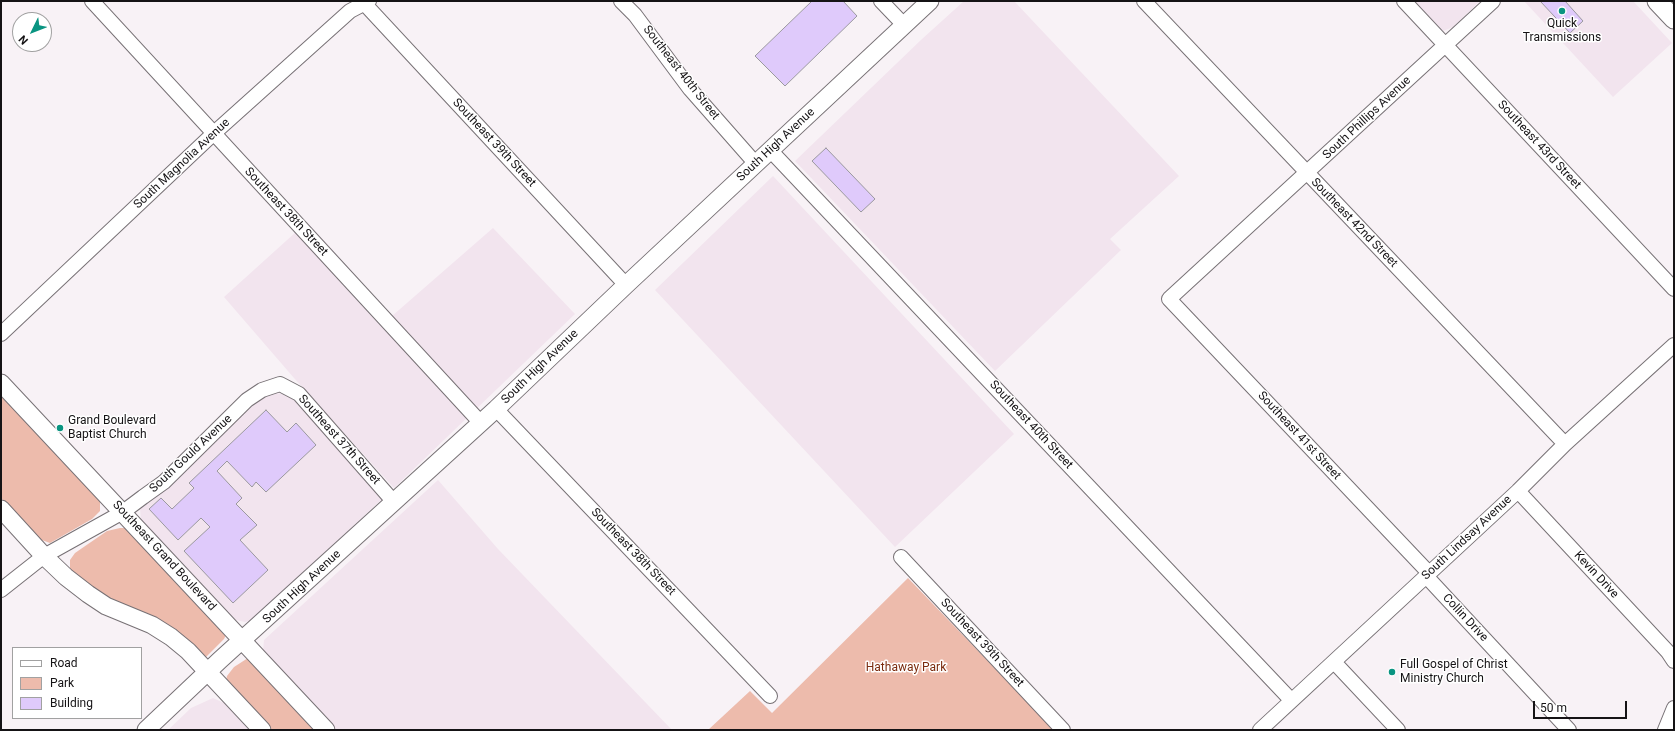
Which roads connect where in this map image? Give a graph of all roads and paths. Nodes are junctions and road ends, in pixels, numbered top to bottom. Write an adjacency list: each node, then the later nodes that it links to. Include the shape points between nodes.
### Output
1 (92, 1): 13 (street, Southeast 38th Street)
2 (622, 1): 15 (street, Southeast 40th Street, via 690,89)
3 (882, 1): 11 (street)
4 (930, 1): 11 (street, South High Avenue)
5 (1144, 1): 16 (street, Southeast 42nd Street)
6 (1404, 1): 12 (street, Southeast 43rd Street)
7 (1493, 1): 12 (street, South Phillips Avenue)
8 (1657, 1): 10 (main road)
9 (365, 2): 13 (street, South Magnolia Avenue, via 350,11); 17 (street, Southeast 39th Street)
10 (1674, 19)
11 (904, 25): 14 (street, South High Avenue)
12 (1446, 45): 16 (street, South Phillips Avenue); 18 (street, Southeast 43rd Street)
13 (214, 134): 20 (street, South Magnolia Avenue); 25 (street, Southeast 38th Street)
14 (770, 150): 15 (street, South High Avenue); 40 (street, Southeast 40th Street)
15 (756, 164): 17 (street, South High Avenue)
16 (1306, 173): 19 (street, South Phillips Avenue); 26 (street, Southeast 42nd Street)
17 (626, 285): 24 (street, South High Avenue)
18 (1674, 289)
19 (1169, 299): 33 (street, Southeast 41st Street)
20 (1, 334)
21 (1674, 345): 26 (street, South Lindsay Avenue)
22 (1, 383): 30 (street, Southeast Grand Boulevard)
23 (280, 384): 28 (street, Southeast 37th Street, via 299,394); 30 (street, South Gould Avenue, via 262,390 247,400 164,482)
24 (496, 409): 25 (street, South High Avenue); 39 (street, Southeast 38th Street)
25 (480, 422): 28 (street, South High Avenue)
26 (1565, 444): 27 (street, South Lindsay Avenue)
27 (1518, 491): 33 (street, South Lindsay Avenue); 36 (street, Kevin Drive)
28 (394, 501): 35 (street, South High Avenue)
29 (1, 509): 31 (street)
30 (123, 512): 31 (street, South Gould Avenue); 35 (street, Southeast Grand Boulevard)
31 (44, 556): 34 (street, South Gould Avenue); 38 (street, via 66,577 106,606 152,625 171,637)
32 (901, 557): 45 (street, Southeast 39th Street)
33 (1428, 574): 37 (street, South Lindsay Avenue); 48 (street, Collin Drive)
34 (1, 590)
35 (243, 641): 38 (street, South High Avenue); 44 (street, Southeast Grand Boulevard)
36 (1674, 661)
37 (1334, 662): 40 (street, South Lindsay Avenue); 47 (street)
38 (208, 672): 42 (street, South High Avenue); 43 (street)
39 (770, 696)
40 (1291, 700): 46 (street, South Lindsay Avenue)
41 (1674, 708): 49 (street)
42 (146, 730)
43 (262, 730)
44 (326, 730)
45 (1063, 730)
46 (1260, 730)
47 (1398, 730)
48 (1569, 730)
49 (1665, 730)

